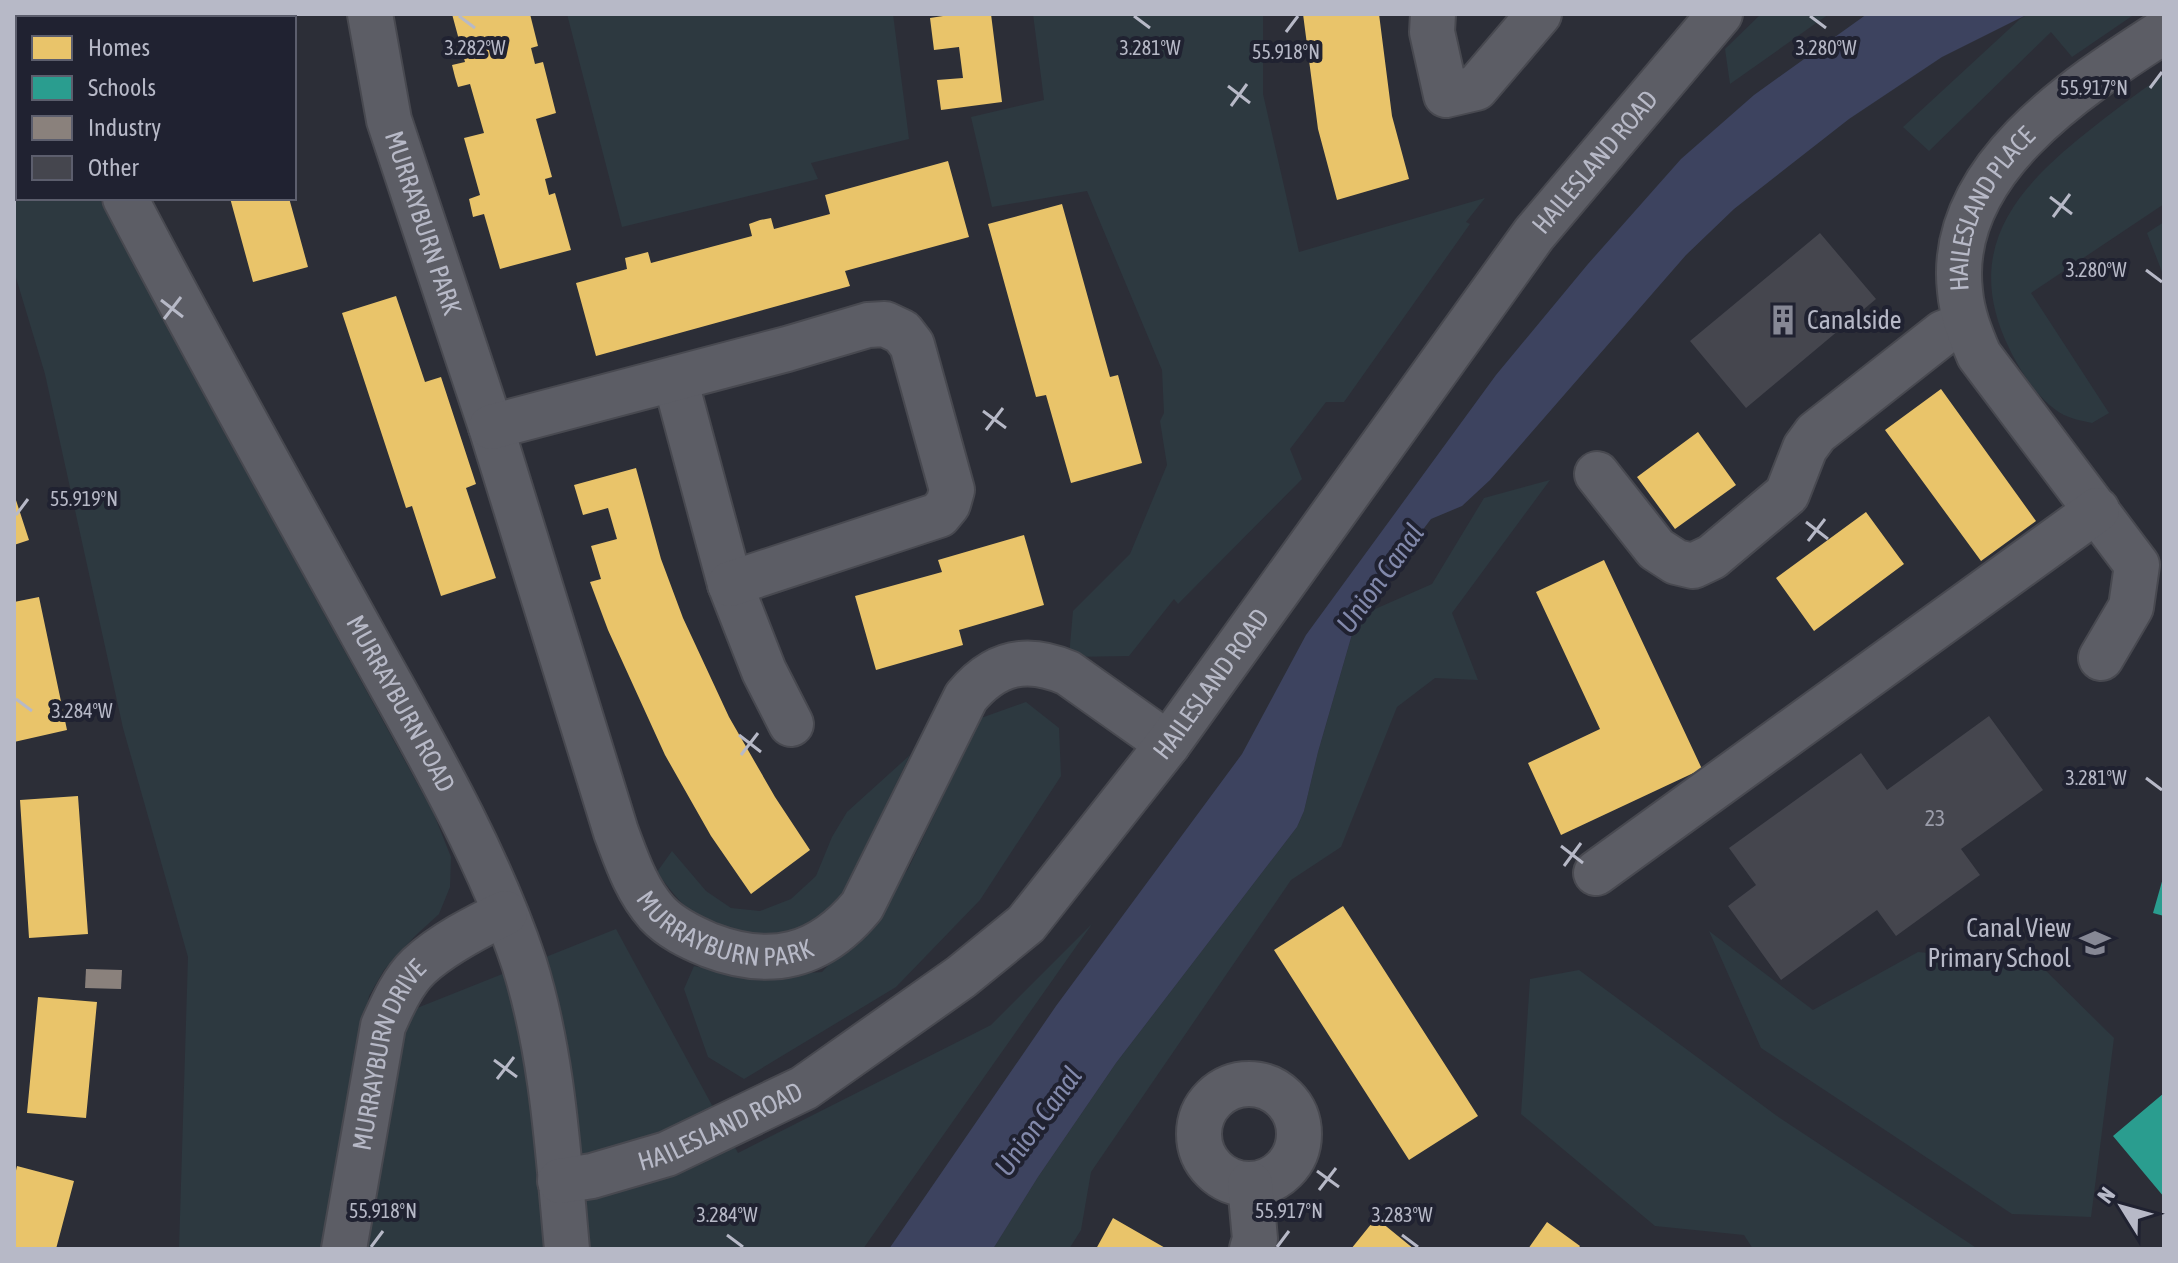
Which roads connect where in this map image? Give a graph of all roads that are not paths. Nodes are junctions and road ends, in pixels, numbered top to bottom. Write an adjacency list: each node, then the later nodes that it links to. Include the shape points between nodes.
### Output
1 (370, 14): 9 (street, MURRAYBURN PARK, via 389,120)
2 (1433, 14): 3 (street, via 1446,95 1476,88)
3 (1539, 14)
4 (1720, 14): 16 (street, HAILESLAND ROAD, via 1534,234)
5 (2164, 31): 7 (street, HAILESLAND PLACE, via 2043,118 1997,168 1964,239 1959,281)
6 (126, 200): 18 (street, MURRAYBURN ROAD, via 429,754)
7 (1966, 324): 10 (street, via 1943,333 1816,433 1787,494 1712,557 1693,566 1656,549); 11 (street, HAILESLAND PLACE, via 1979,355)
8 (675, 379): 9 (street); 13 (street); 13 (street, via 885,324 902,332 912,345 952,490 939,515)
9 (491, 427): 16 (street, MURRAYBURN PARK, via 616,832 639,891 659,916 685,935 756,957 784,956 810,949 848,923 862,906 966,697 992,672 1029,662 1049,665)
10 (1597, 474)
11 (2097, 510): 12 (street, HAILESLAND PLACE); 17 (street)
12 (2150, 576): 14 (street)
13 (730, 584): 15 (street)
14 (2101, 658)
15 (791, 724)
16 (1168, 744): 19 (street, HAILESLAND ROAD, via 1026,924 961,977 804,1088 667,1154)
17 (1596, 873)
18 (505, 913): 19 (street, MURRAYBURN ROAD, via 537,1012 551,1084); 21 (street, MURRAYBURN DRIVE, via 417,967 396,997 383,1026)
19 (560, 1181): 22 (street, MURRAYBURN ROAD)
20 (1250, 1184): 23 (street)
21 (344, 1249)
22 (567, 1249)
23 (1252, 1249)

